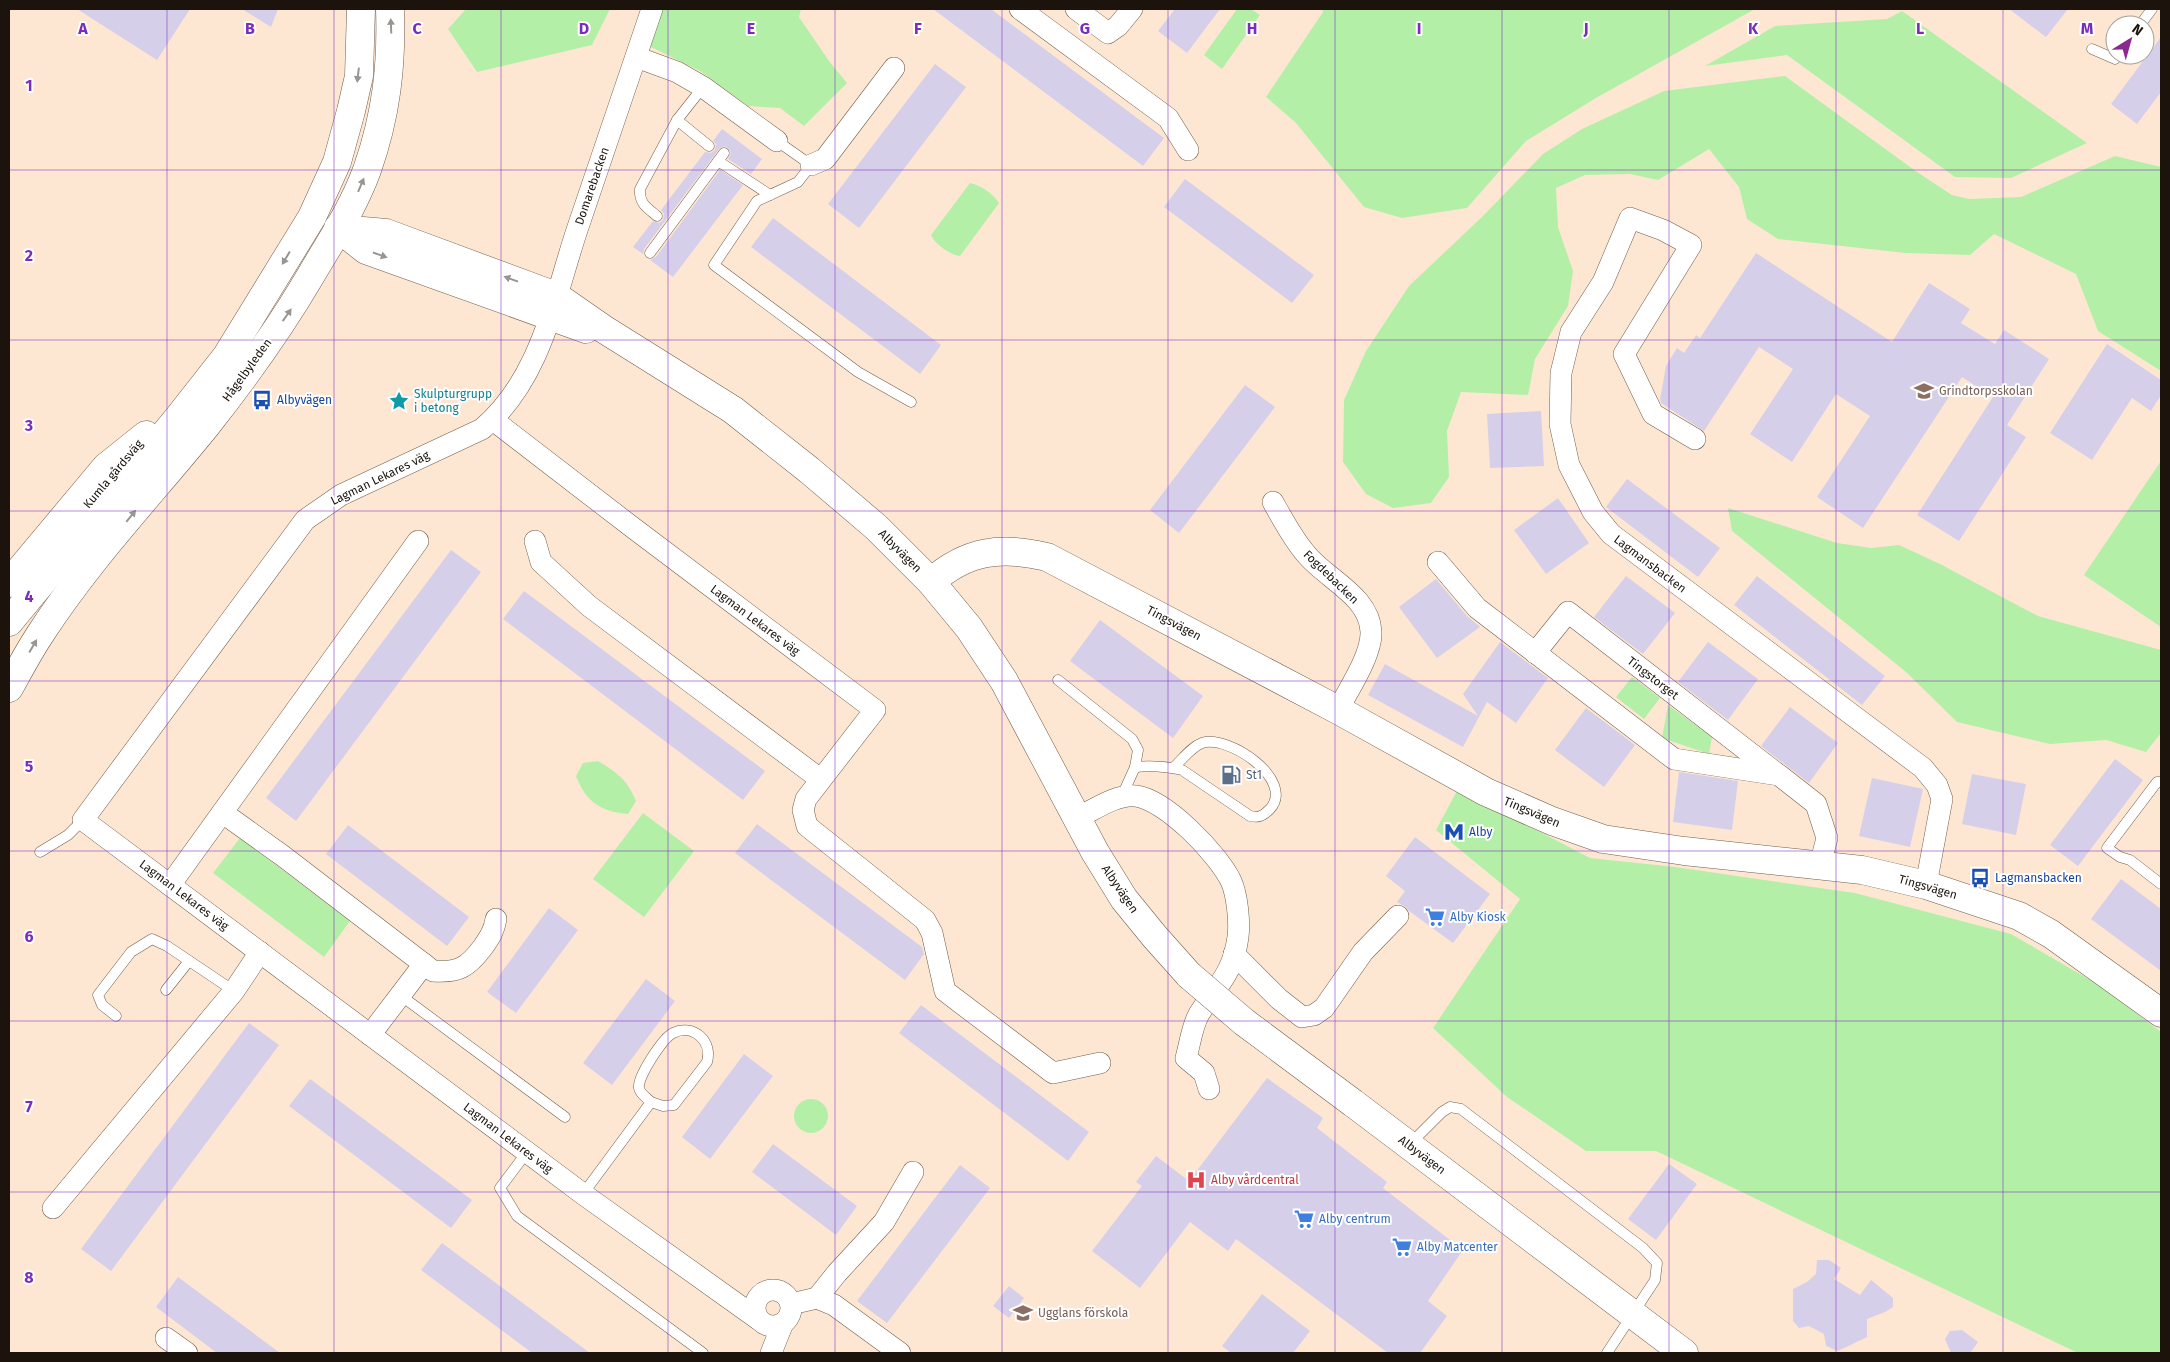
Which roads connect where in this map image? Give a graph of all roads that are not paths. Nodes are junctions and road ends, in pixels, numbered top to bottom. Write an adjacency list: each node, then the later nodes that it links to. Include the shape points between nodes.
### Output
1 (361, 9): 18 (street, Hågelbyleden, one-way to 18, via 359,76 351,110 337,162)
2 (390, 9): 20 (street, Hågelbyleden, one-way to 2, via 367,171 380,125 389,83)
3 (652, 9): 9 (street, Domarebacken)
4 (1020, 9): 15 (street, via 1168,118)
5 (1076, 9): 6 (street, via 1108,33)
6 (1132, 9)
7 (2092, 49): 8 (lane)
8 (2105, 55)
9 (636, 57): 11 (street, via 677,72); 22 (street, Domarebacken)
10 (894, 68): 16 (street, via 825,159)
11 (703, 87): 12 (lane); 13 (street)
12 (677, 120): 14 (lane); 19 (lane, via 640,188 642,204)
13 (777, 141): 16 (lane)
14 (709, 146)
15 (1188, 150)
16 (811, 165): 17 (lane, via 798,182)
17 (770, 195): 21 (lane, via 721,157); 24 (lane, via 757,201 714,266 858,372)
18 (312, 216): 20 (street, Albyvägen); 23 (street, Hågelbyleden, one-way to 23)
19 (656, 216)
20 (340, 229): 22 (street, Albyvägen, via 386,233); 38 (street, Hågelbyleden, one-way to 20, via 39,636 79,581 253,364)
21 (650, 253)
22 (553, 305): 25 (street, Lagman Lekares väg, via 526,377); 32 (street, Albyvägen, via 640,350 733,410 876,527)
23 (226, 357): 26 (street, Kumla gårdsväg, via 186,389); 35 (street, Hågelbyleden)
24 (911, 402)
25 (493, 420): 43 (street, Lagman Lekares väg, via 875,710); 48 (street, Lagman Lekares väg, via 482,429 342,495 305,520)
26 (146, 435): 33 (street, via 102,472); 34 (street, Kumla gårdsväg)
27 (1694, 440): 53 (street, Lagmansbacken, via 1653,414 1624,354 1691,245 1664,230 1630,218 1603,282 1571,332 1561,373 1560,424 1569,465 1593,512 1611,534 1928,774 1942,799)
28 (1273, 502): 39 (street, Fogdebacken, via 1306,556 1356,598 1368,618 1371,632 1367,652)
29 (535, 540): 43 (street, via 541,562 589,606)
30 (418, 541): 46 (street)
31 (1438, 562): 36 (street, via 1477,608)
32 (931, 582): 39 (street, Tingsvägen, via 946,568 995,551 1023,551 1047,557); 47 (street, Albyvägen, via 969,628 1004,681)
33 (9, 583)
34 (9, 599)
35 (9, 622)
36 (1536, 653): 42 (street, via 1674,759); 42 (street, Tingstorget, via 1568,612)
37 (1058, 680): 40 (lane, via 1132,740 1138,750)
38 (9, 688)
39 (1338, 710): 50 (street, Tingsvägen, via 1495,796 1552,822 1603,839)
40 (1135, 767): 41 (lane, via 1163,765); 45 (lane)
41 (1173, 768): 41 (lane, via 1182,770 1250,816 1258,818 1266,813 1276,797 1275,787 1265,770 1235,748 1219,742 1201,743)
42 (1779, 774): 50 (street, Tingstorget, via 1816,804 1827,838)
43 (820, 779): 66 (street, via 806,799 803,810 807,826 925,920 932,934 945,991 1053,1073)
44 (2161, 782): 52 (lane, via 2157,782 2107,848 2130,860)
45 (1122, 796): 47 (street); 57 (street, via 1145,799 1156,805 1204,842 1216,858 1232,882 1238,915)
46 (223, 812): 51 (street); 59 (street)
47 (1077, 818): 70 (street, Albyvägen, bridge, via 1124,899 1189,975 1244,1022)
48 (83, 820): 49 (lane, via 68,836); 51 (street, Lagman Lekares väg)
49 (40, 852)
50 (1820, 865): 53 (street, Tingsvägen, via 1862,870)
51 (170, 884): 56 (street, Lagman Lekares väg)
52 (2161, 884)
53 (1926, 885): 63 (street, Tingsvägen, via 2019,916 2066,944)
54 (1398, 916): 57 (street, via 1363,952 1324,1008 1314,1015 1302,1017)
55 (496, 919): 59 (street, via 494,932 471,963 445,972 433,971)
56 (260, 952): 61 (street); 65 (street, Lagman Lekares väg)
57 (1234, 954): 67 (street, via 1226,978 1198,1016 1186,1058 1204,1073)
58 (189, 961): 60 (lane); 61 (lane); 64 (lane, via 152,939 138,946 98,996 102,1005)
59 (424, 964): 62 (street)
60 (166, 990)
61 (234, 991): 74 (street)
62 (400, 995): 65 (street); 69 (lane)
63 (2161, 1013)
64 (116, 1016)
65 (370, 1035): 71 (street, Lagman Lekares väg)
66 (1100, 1062)
67 (1209, 1089)
68 (651, 1102): 68 (lane, via 674,1105 707,1062 709,1054 700,1035 682,1030 671,1033 649,1062 638,1086); 73 (lane)
69 (565, 1117)
70 (1409, 1145): 77 (street, Albyvägen); 77 (lane, via 1442,1112 1450,1107 1461,1109 1643,1248 1657,1263 1655,1280)
71 (527, 1152): 73 (street, Lagman Lekares väg); 81 (lane, via 500,1188 517,1216)
72 (913, 1172): 75 (street, via 884,1222)
73 (583, 1194): 78 (street, Lagman Lekares väg)
74 (53, 1208)
75 (817, 1298): 76 (street); 83 (street, via 834,1305)
76 (787, 1314): 78 (street, via 773,1326); 78 (street, via 788,1298 779,1291 768,1290 755,1302); 82 (street)
77 (1633, 1314): 84 (lane); 85 (street, Albyvägen)
78 (758, 1319)
79 (166, 1338): 80 (street)
80 (187, 1353)
81 (703, 1353)
82 (771, 1353)
83 (900, 1353)
84 (1607, 1353)
85 (1684, 1353)

